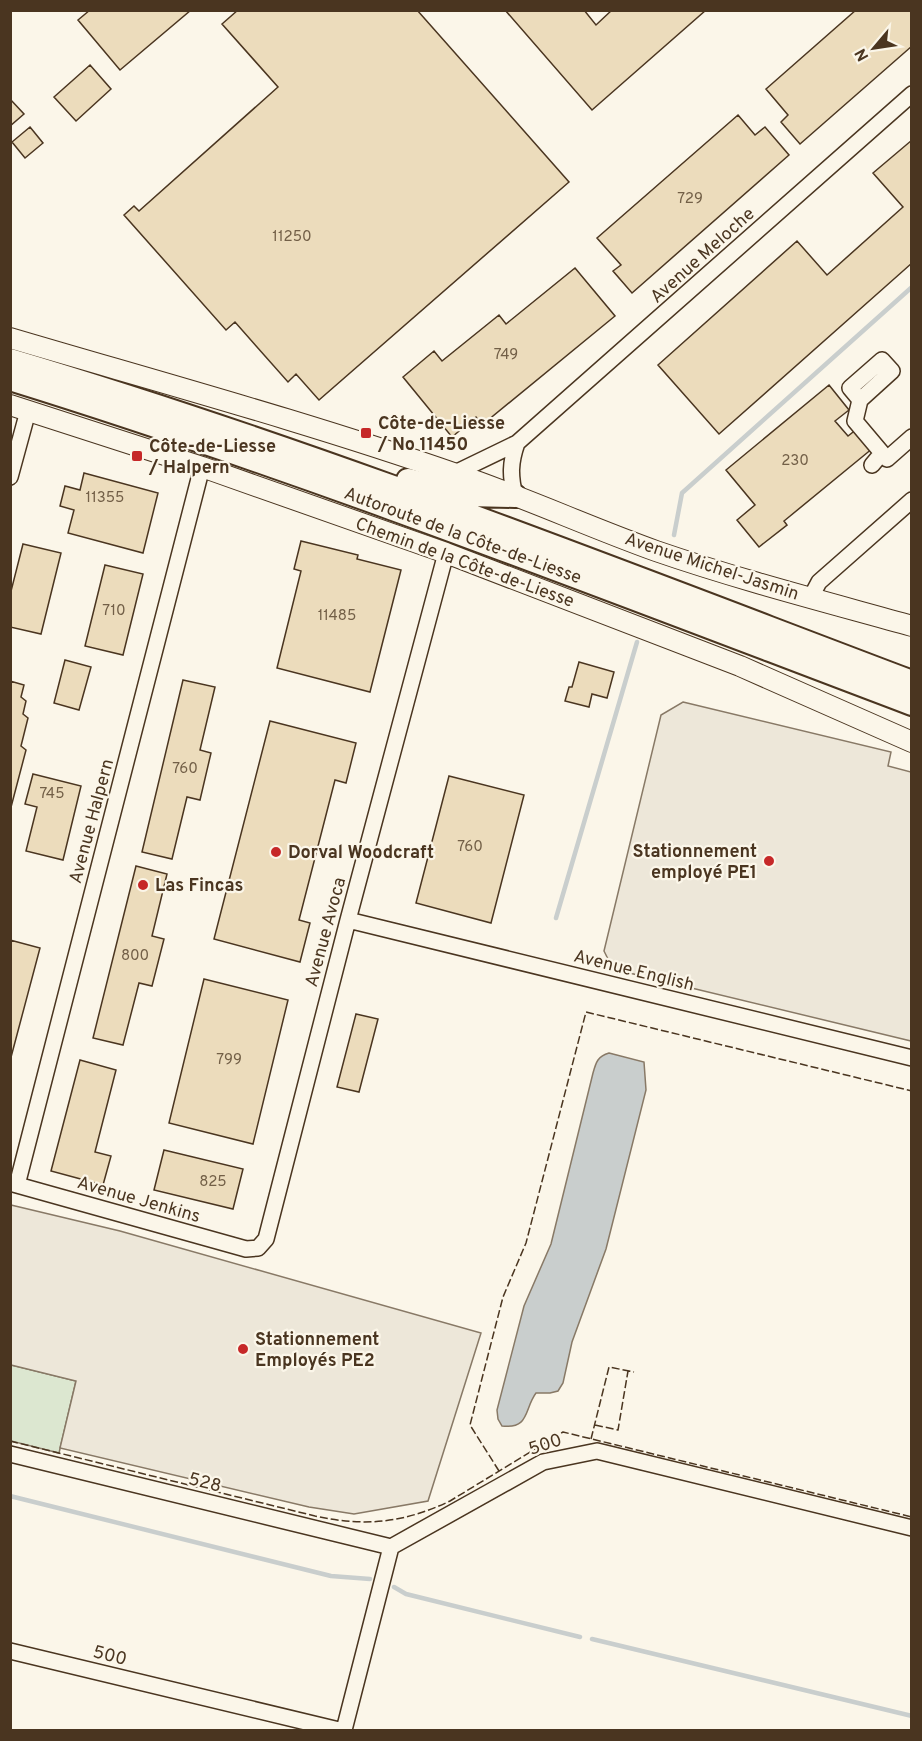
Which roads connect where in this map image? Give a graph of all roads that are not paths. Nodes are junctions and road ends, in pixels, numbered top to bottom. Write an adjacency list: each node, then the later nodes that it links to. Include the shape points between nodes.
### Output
1 (912, 94): 8 (street, Avenue Meloche)
2 (10, 338): 11 (main road)
3 (10, 360): 9 (highway, Autoroute de la Côte-de-Liesse)
4 (10, 379): 18 (highway, Autoroute de la Côte-de-Liesse, via 199,439 380,503)
5 (860, 400): 7 (street, via 855,421 877,459 887,459)
6 (19, 408): 10 (main road, Chemin de la Côte-de-Liesse); 12 (street)
7 (912, 437)
8 (517, 444): 11 (street, Avenue Meloche); 13 (street, via 510,469)
9 (331, 464): 13 (highway, via 468,495); 19 (highway, Autoroute de la Côte-de-Liesse)
10 (202, 466): 15 (main road, Chemin de la Côte-de-Liesse); 25 (street, Avenue Halpern)
11 (455, 473): 13 (main road)
12 (10, 477)
13 (515, 496): 16 (main road, Avenue Michel-Jasmin, via 659,552)
14 (912, 500): 16 (street, via 819,582)
15 (446, 553): 22 (main road, Chemin de la Côte-de-Liesse, via 740,666); 23 (street, Avenue Avoca)
16 (811, 597): 17 (main road, Avenue Michel-Jasmin)
17 (912, 626)
18 (846, 679): 20 (highway, Autoroute de la Côte-de-Liesse); 21 (highway)
19 (912, 682)
20 (912, 704)
21 (912, 711)
22 (912, 742)
23 (348, 920): 24 (street, Avenue English); 26 (street, Avenue Avoca, via 266,1239)
24 (912, 1058)
25 (14, 1184): 26 (street, Avenue Jenkins, via 246,1249)
26 (258, 1248)
27 (10, 1454): 29 (street, 528)
28 (912, 1528): 29 (street, 500, via 597,1451 543,1462)
29 (391, 1547): 32 (street)
30 (10, 1651): 31 (street, 500)
31 (339, 1731)
32 (344, 1731)

